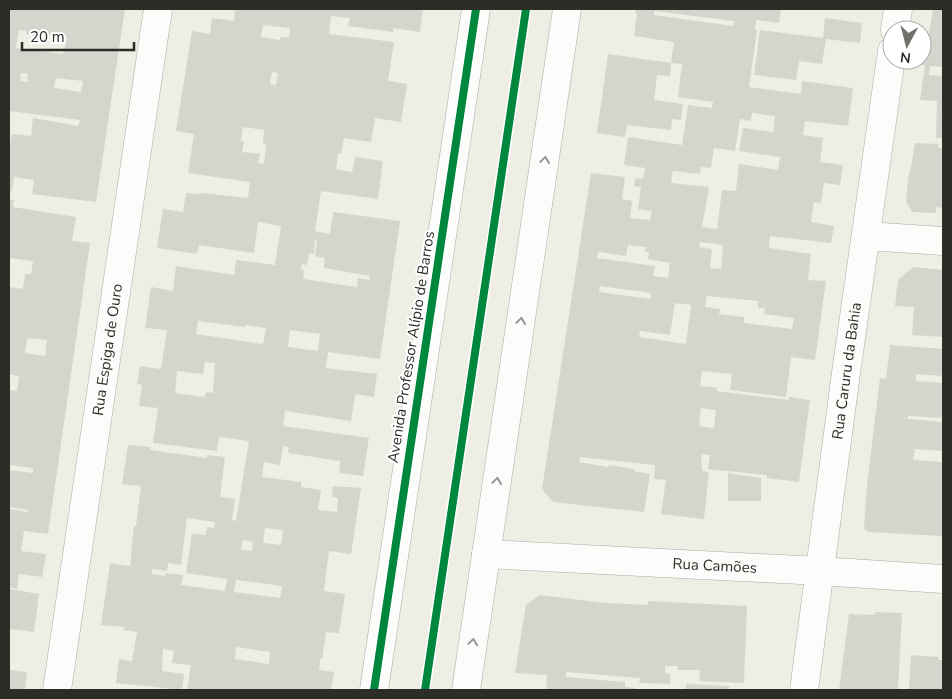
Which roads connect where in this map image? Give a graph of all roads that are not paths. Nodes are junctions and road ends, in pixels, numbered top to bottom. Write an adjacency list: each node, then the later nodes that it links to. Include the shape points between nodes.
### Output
1 (158, 9): 10 (street, Rua Espiga de Ouro)
2 (476, 9): 11 (street, Avenida Professor Alípio de Barros)
3 (567, 9): 7 (street, one-way to 3)
4 (889, 70): 5 (street, Rua Caruru da Bahia)
5 (866, 236): 6 (street); 8 (street, Rua Caruru da Bahia)
6 (943, 241)
7 (486, 554): 8 (street, Rua Camões); 12 (street, one-way to 7)
8 (820, 570): 9 (street, Rua Camões); 13 (street, Rua Caruru da Bahia)
9 (943, 579)
10 (57, 690)
11 (374, 690)
12 (466, 690)
13 (804, 690)

